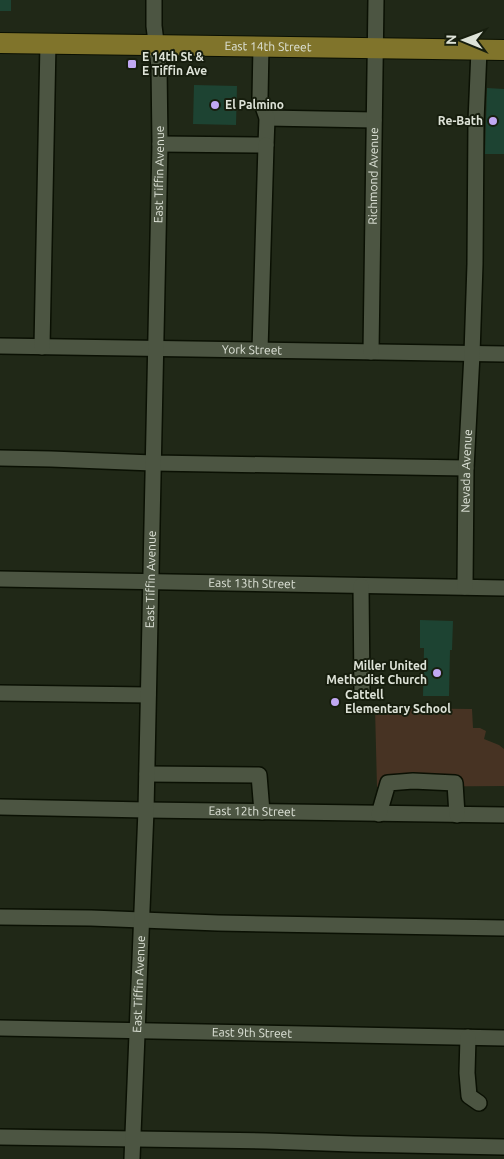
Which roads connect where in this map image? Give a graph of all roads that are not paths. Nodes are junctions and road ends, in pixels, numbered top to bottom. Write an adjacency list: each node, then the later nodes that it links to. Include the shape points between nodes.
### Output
1 (154, 0): 5 (street, East Tiffin Avenue)
2 (376, 0): 7 (street, Richmond Avenue)
3 (0, 43): 4 (main road, East 14th Street)
4 (48, 43): 5 (main road, East 14th Street); 15 (street)
5 (156, 46): 6 (main road, East 14th Street); 12 (street, East Tiffin Avenue)
6 (261, 46): 7 (main road, East 14th Street); 10 (street, via 260,98)
7 (375, 47): 8 (main road, East 14th Street); 11 (street, Richmond Avenue)
8 (479, 50): 9 (main road, East 14th Street); 19 (street, Nevada Avenue)
9 (504, 50)
10 (266, 118): 11 (street); 13 (street)
11 (374, 120): 18 (street, Richmond Avenue)
12 (160, 144): 13 (street); 16 (street, East Tiffin Avenue)
13 (266, 145): 17 (street)
14 (0, 346): 15 (street, York Street)
15 (42, 347): 16 (street, York Street)
16 (156, 349): 17 (street, York Street); 22 (street, East Tiffin Avenue)
17 (260, 350): 18 (street, York Street)
18 (370, 352): 19 (street, York Street)
19 (472, 354): 20 (street, York Street); 23 (street, Nevada Avenue)
20 (504, 354)
21 (0, 458): 22 (street)
22 (153, 463): 23 (street); 25 (street, East Tiffin Avenue)
23 (466, 468): 27 (street, Nevada Avenue)
24 (0, 579): 25 (street, East 13th Street)
25 (151, 582): 26 (street, East 13th Street); 31 (street, East Tiffin Avenue)
26 (361, 586): 27 (street, East 13th Street); 29 (street)
27 (465, 587): 28 (street, East 13th Street)
28 (504, 588)
29 (362, 691)
30 (0, 693): 31 (street)
31 (148, 695): 32 (street, East Tiffin Avenue)
32 (147, 774): 34 (street, East Tiffin Avenue); 35 (street, via 259,775)
33 (0, 806): 34 (street, East 12th Street)
34 (146, 810): 35 (street, East 12th Street); 40 (street, East Tiffin Avenue)
35 (262, 812): 36 (street, East 12th Street)
36 (379, 814): 37 (street, East 12th Street); 37 (street, via 388,783 413,781 455,783)
37 (458, 815): 38 (street, East 12th Street)
38 (504, 815)
39 (0, 917): 40 (street)
40 (142, 921): 41 (street); 43 (street, East Tiffin Avenue)
41 (504, 928)
42 (0, 1028): 43 (street, East 9th Street)
43 (138, 1032): 44 (street, East 9th Street); 48 (street, East Tiffin Avenue)
44 (468, 1037): 45 (street, East 9th Street); 46 (street, via 469,1096)
45 (504, 1038)
46 (479, 1103)
47 (0, 1137): 48 (street)
48 (132, 1139): 49 (street); 50 (street, East Tiffin Avenue)
49 (504, 1147)
50 (132, 1159)

